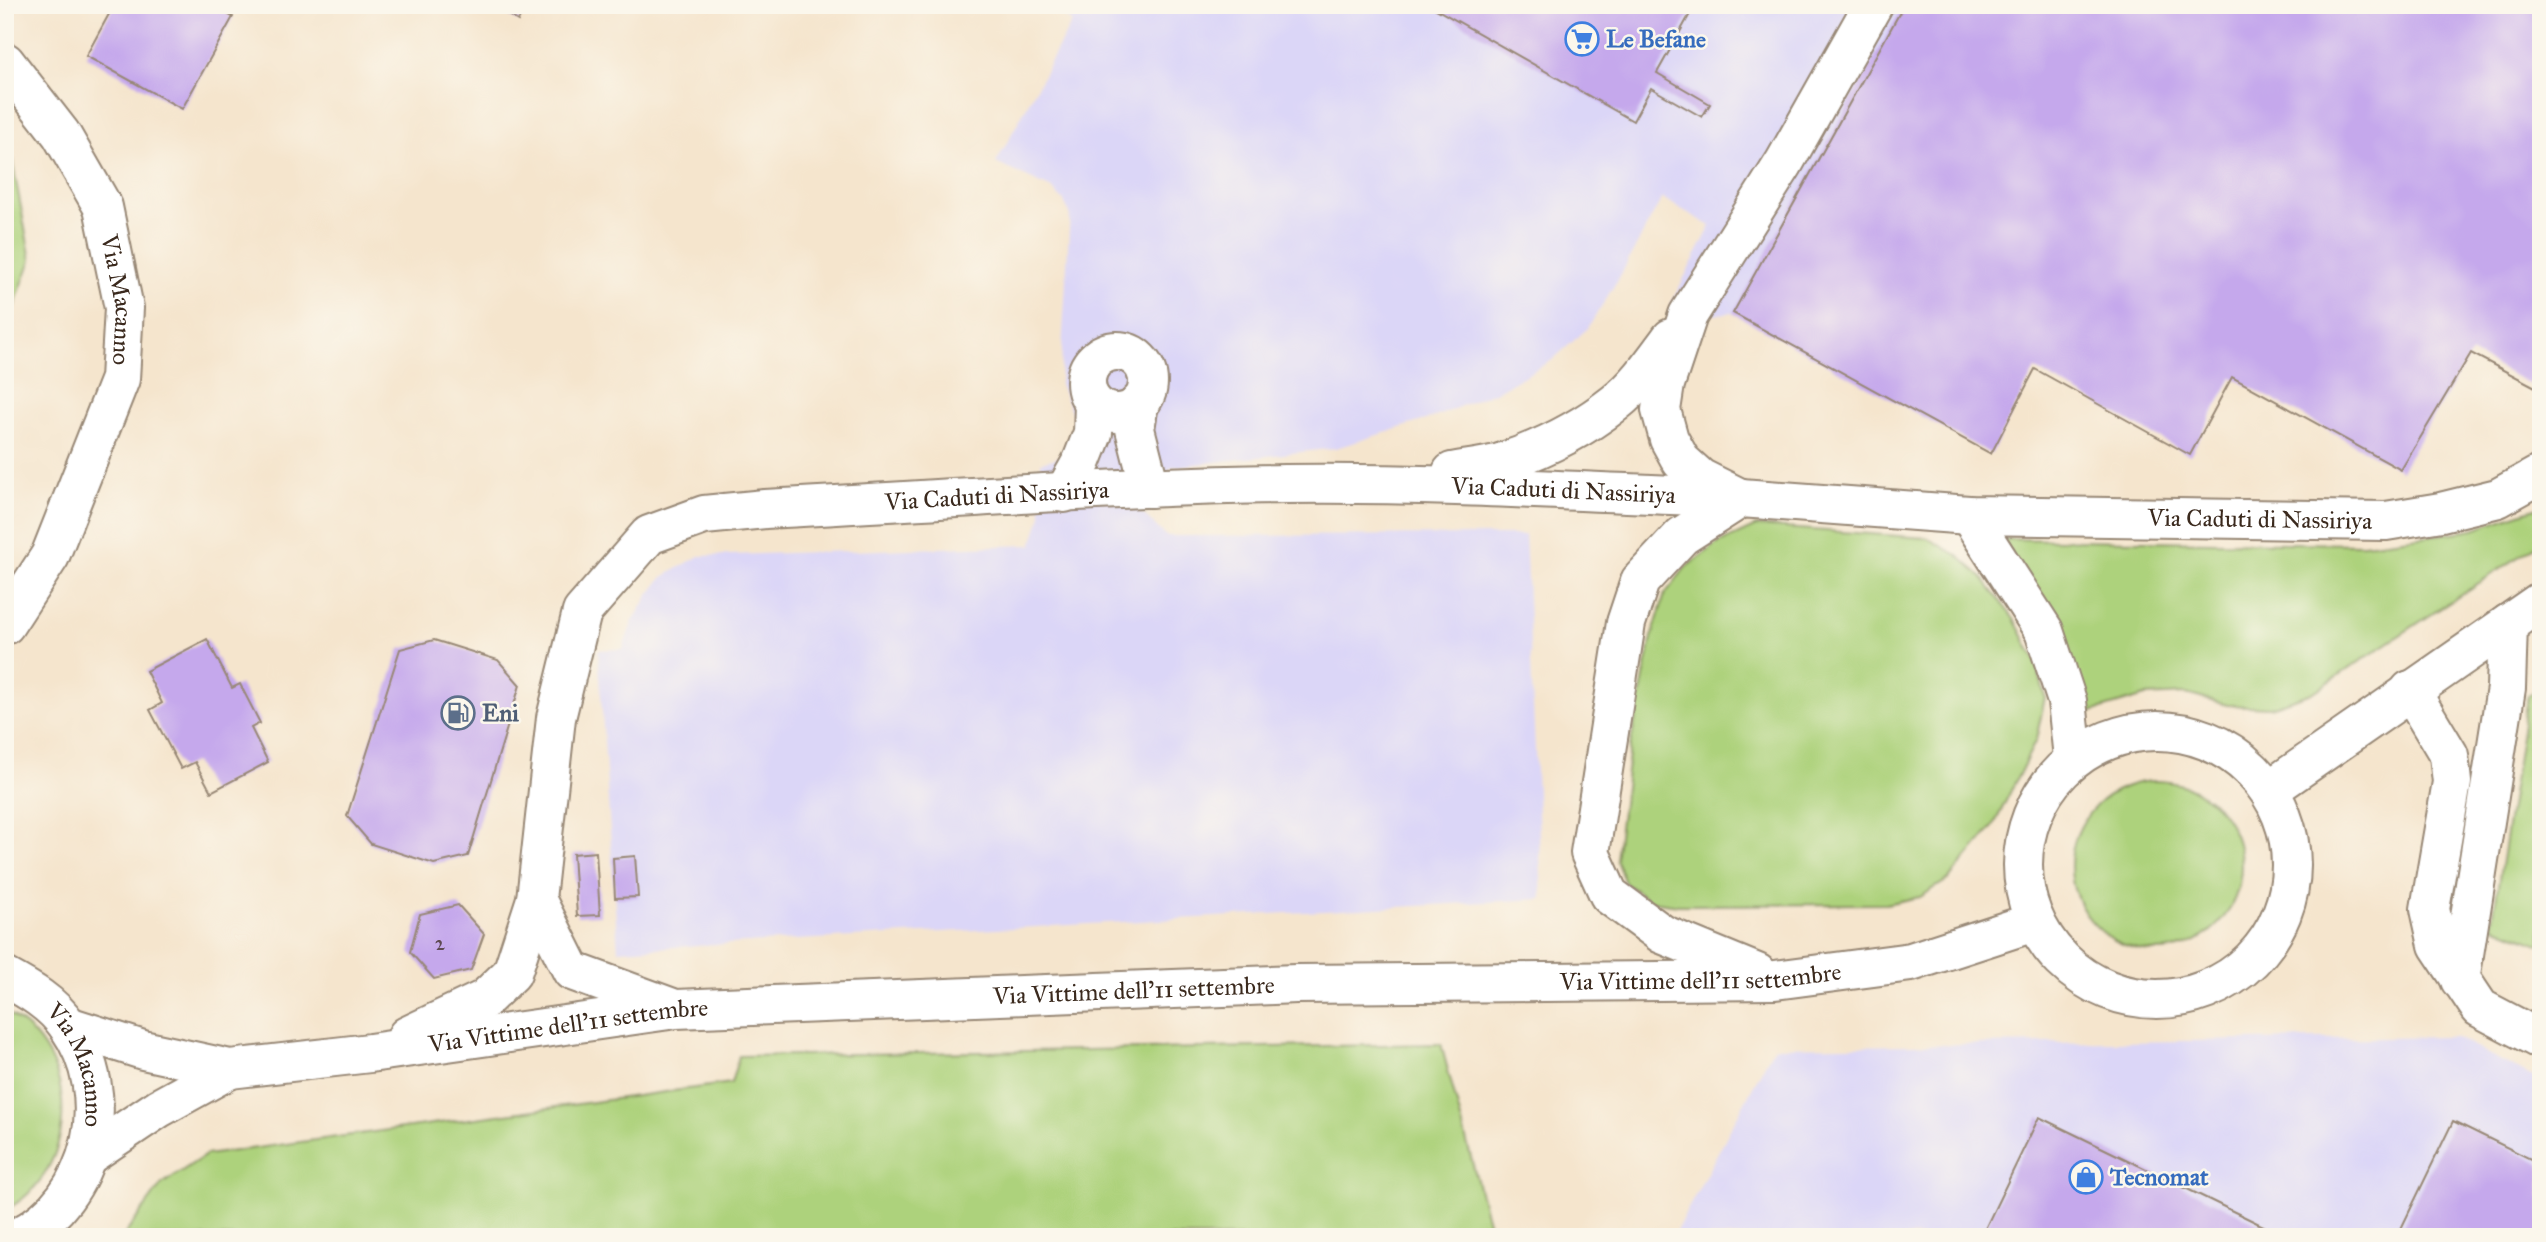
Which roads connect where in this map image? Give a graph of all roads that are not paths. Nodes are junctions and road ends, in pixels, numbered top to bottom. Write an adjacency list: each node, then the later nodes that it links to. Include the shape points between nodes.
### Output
1 (1873, 5): 3 (street, via 1784,163)
2 (5, 62): 14 (street, Via Macanno, via 61,134 103,207 124,308 120,379 50,556)
3 (1688, 315): 7 (street, via 1644,374 1616,402 1584,424 1499,463); 10 (street, via 1661,410 1669,439 1681,461 1700,478)
4 (1139, 403): 5 (street, via 1132,410 1113,413); 5 (street, via 1147,376 1137,359 1119,351 1099,357 1086,374); 8 (street, via 1135,429)
5 (1094, 404): 9 (street, via 1093,433)
6 (2541, 474): 11 (street, Via Caduti di Nassiriya, via 2498,498 2386,521)
7 (1402, 485): 8 (street, Via Caduti di Nassiriya); 10 (street, Via Caduti di Nassiriya)
8 (1150, 488): 9 (street, Via Caduti di Nassiriya)
9 (1064, 493): 18 (street, Via Caduti di Nassiriya, via 704,515 649,535 582,611 556,718)
10 (1741, 498): 11 (street, Via Caduti di Nassiriya); 21 (street, Via Caduti di Nassiriya, via 1682,536 1640,581 1626,623 1590,853 1609,895 1662,934)
11 (1969, 515): 16 (street, via 2043,631 2067,701)
12 (2541, 601): 13 (street)
13 (2508, 624): 15 (street); 22 (street, via 2506,688)
14 (5, 625)
15 (2410, 690): 17 (street); 22 (street, via 2449,755 2452,782 2430,909 2438,945)
16 (2073, 758): 17 (street, via 2112,737 2155,730 2189,735 2239,758); 19 (street, via 2043,792 2025,834 2022,878)
17 (2269, 790): 19 (street, via 2286,827 2292,867 2286,907 2258,953 2239,972 2205,992 2165,1000 2112,991 2088,981 2057,955)
18 (536, 899): 23 (street, via 572,971); 26 (street, Via Caduti di Nassiriya, via 512,973 485,999)
19 (2034, 922): 21 (street, Via Vittime dell'11 settembre, via 1911,962)
20 (5, 977): 24 (street, Via Macanno, via 40,996)
21 (1775, 980): 23 (street, Via Vittime dell'11 settembre, via 1296,984)
22 (2460, 981): 25 (street, via 2480,1008)
23 (676, 1009): 26 (street, Via Vittime dell'11 settembre)
24 (68, 1026): 27 (street, Via Vittime dell'11 settembre, via 143,1050); 28 (street, Via Macanno, via 88,1066 96,1111)
25 (2541, 1040)
26 (370, 1053): 27 (street, Via Vittime dell'11 settembre)
27 (230, 1069): 28 (street, Via Vittime dell'11 settembre, via 159,1108)
28 (89, 1155): 29 (street, Via Macanno, via 68,1196 35,1228)
29 (18, 1237)

